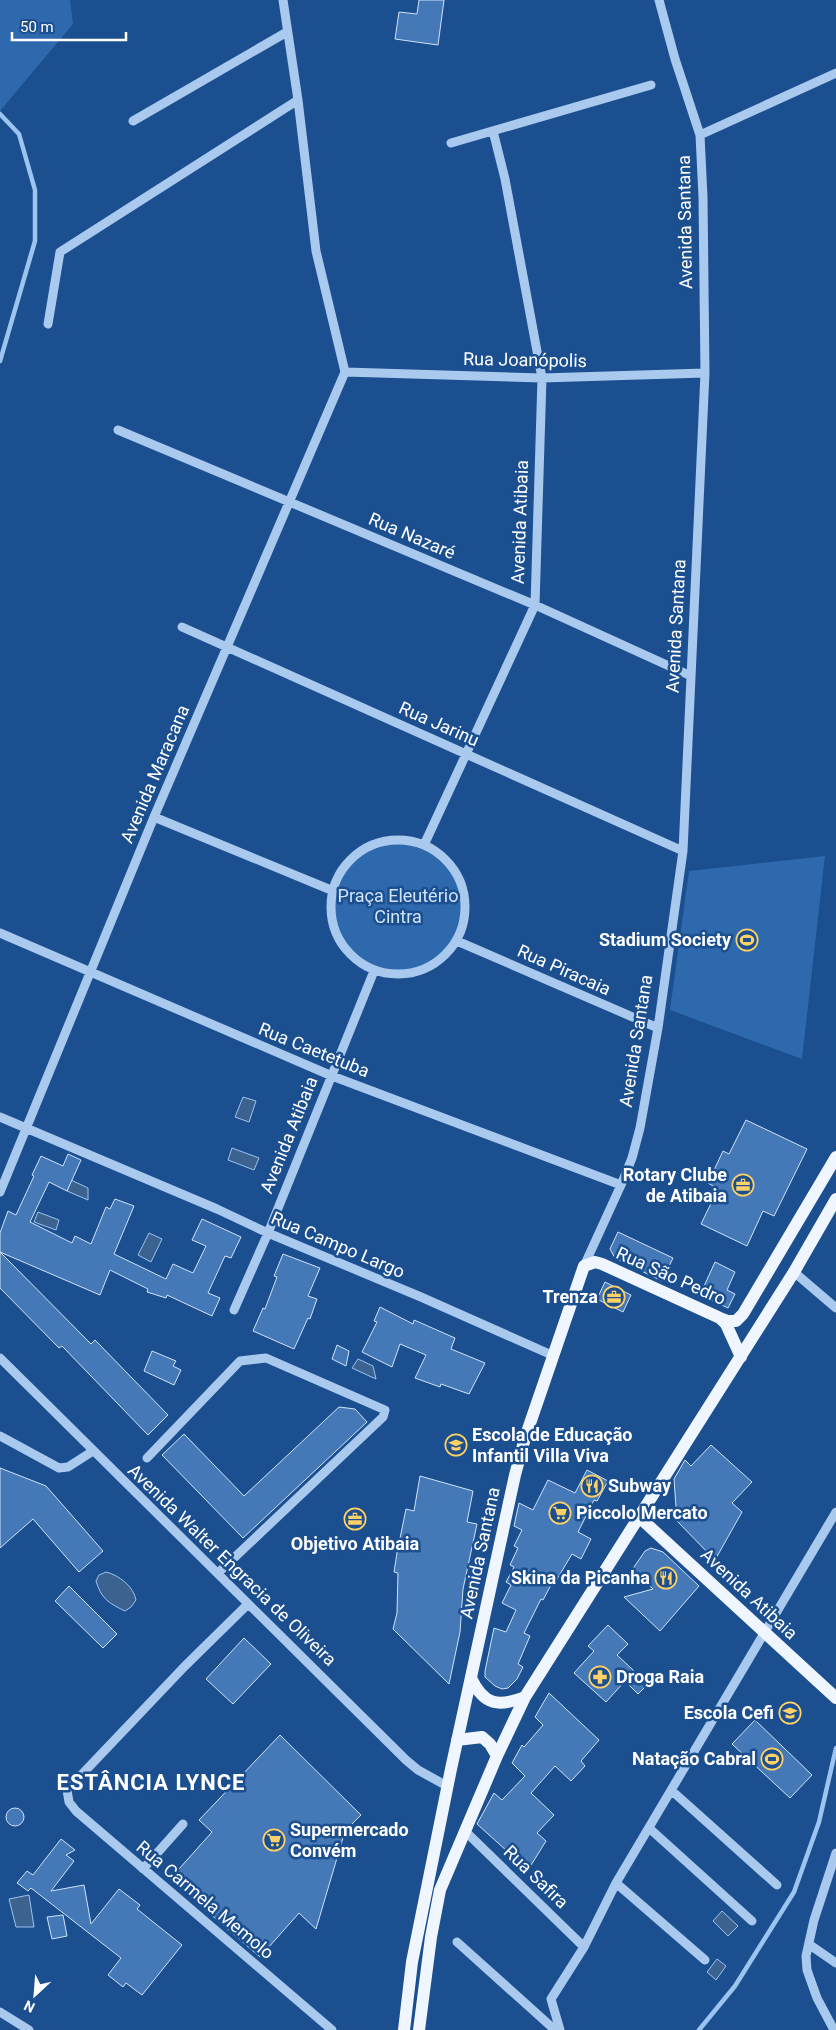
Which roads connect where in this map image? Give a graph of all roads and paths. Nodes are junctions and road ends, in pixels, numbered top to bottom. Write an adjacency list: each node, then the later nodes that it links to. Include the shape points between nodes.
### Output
1 (283, 0): 3 (street)
2 (659, 0): 9 (street, Avenida Santana)
3 (288, 32): 6 (street); 7 (street)
4 (836, 73): 9 (street)
5 (651, 85): 8 (street)
6 (298, 100): 11 (street, via 60,252); 12 (street, via 316,251)
7 (133, 121)
8 (493, 131): 10 (street); 14 (street, Avenida Atibaia)
9 (700, 135): 13 (street, Avenida Santana)
10 (451, 143)
11 (48, 324)
12 (345, 372): 14 (street, Rua Joanópolis); 16 (street, Avenida Maracana)
13 (705, 373): 14 (street, Rua Joanópolis); 20 (street, Avenida Santana)
14 (542, 378): 17 (street, Avenida Atibaia)
15 (118, 430): 16 (street, Rua Nazaré)
16 (289, 502): 17 (street, Rua Nazaré); 19 (street, Avenida Maracana)
17 (534, 605): 20 (street, Rua Nazaré); 21 (street, Avenida Atibaia)
18 (182, 627): 19 (street, Rua Jarinu)
19 (226, 647): 21 (street, Rua Jarinu); 22 (street, Avenida Maracana)
20 (692, 676): 24 (street, Avenida Santana)
21 (467, 754): 23 (street, Avenida Atibaia); 24 (street, Rua Jarinu)
22 (154, 816): 25 (street); 29 (street, Avenida Maracana)
23 (424, 845): 25 (street, via 404,840 383,841 363,849 347,863); 27 (street, via 442,856 455,872 463,892 465,912)
24 (682, 850): 30 (street, Avenida Santana)
25 (331, 890): 28 (street, via 333,921 341,941 354,957)
26 (0, 933): 29 (street, Rua Caetetuba)
27 (457, 941): 28 (street, via 432,964 413,972); 30 (street, Rua Piracaia)
28 (374, 971): 31 (street, Avenida Atibaia)
29 (90, 973): 31 (street, Rua Caetetuba); 33 (street, Avenida Maracana)
30 (658, 1028): 35 (street, Avenida Santana, via 640,1128)
31 (332, 1076): 35 (street, Rua Caetetuba); 38 (street, Avenida Atibaia)
32 (0, 1117): 33 (street, Rua Campo Largo)
33 (25, 1128): 36 (street, Avenida Maracana); 38 (street, Rua Campo Largo)
34 (836, 1157): 45 (main road, Rua São Pedro, via 743,1314 736,1321)
35 (621, 1185): 39 (street, Avenida Santana)
36 (0, 1192)
37 (834, 1208): 42 (main road)
38 (268, 1233): 44 (street, Avenida Atibaia); 46 (street, Rua Campo Largo)
39 (593, 1247): 40 (street, via 596,1260); 41 (street, Avenida Santana)
40 (602, 1264): 41 (main road, Rua São Pedro, via 595,1262); 45 (main road, Rua São Pedro)
41 (584, 1266): 46 (main road, Avenida Santana)
42 (794, 1272): 43 (street); 47 (main road)
43 (836, 1308)
44 (234, 1310)
45 (720, 1318): 47 (main road)
46 (554, 1356): 57 (main road, Avenida Santana, via 524,1438)
47 (741, 1357): 53 (main road)
48 (0, 1358): 50 (street, Avenida Walter Engracia de Oliveira)
49 (0, 1436): 50 (street, via 59,1468 68,1467)
50 (93, 1451): 54 (street, Avenida Walter Engracia de Oliveira)
51 (147, 1458): 54 (street, via 240,1362 266,1358 385,1410 383,1417)
52 (836, 1512): 56 (street)
53 (638, 1516): 56 (main road, Avenida Atibaia); 58 (main road)
54 (218, 1573): 55 (street, Avenida Walter Engracia de Oliveira)
55 (248, 1605): 62 (street, Avenida Walter Engracia de Oliveira, via 406,1760); 68 (street, Rua Carmela Memolo, via 67,1790 69,1802 76,1811)
56 (764, 1630): 59 (main road, Avenida Atibaia); 63 (street)
57 (471, 1678): 58 (main road, via 483,1697 490,1701 502,1704); 60 (main road, Avenida Santana)
58 (525, 1697): 61 (main road)
59 (836, 1698)
60 (457, 1740): 61 (main road, via 482,1736); 62 (main road, Avenida Santana)
61 (496, 1756): 66 (main road)
62 (447, 1786): 81 (main road, Avenida Santana, via 412,1962)
63 (671, 1790): 65 (street); 70 (street)
64 (183, 1824): 68 (street)
65 (649, 1828): 69 (street); 71 (street)
66 (466, 1832): 74 (street, Rua Safira); 82 (main road, via 440,1890)
67 (836, 1854): 73 (street, via 814,1920)
68 (143, 1869): 80 (street, Rua Carmela Memolo)
69 (616, 1883): 74 (street); 75 (street)
70 (777, 1885)
71 (752, 1921)
72 (457, 1942): 83 (street)
73 (810, 1946): 76 (street); 78 (street, via 806,1956 807,1970 817,1998)
74 (584, 1947): 84 (street, via 551,1999)
75 (705, 1960)
76 (836, 1963)
77 (0, 2012): 79 (street)
78 (835, 2029)
79 (29, 2030)
80 (332, 2030)
81 (404, 2030)
82 (419, 2030)
83 (555, 2030)
84 (560, 2030)

